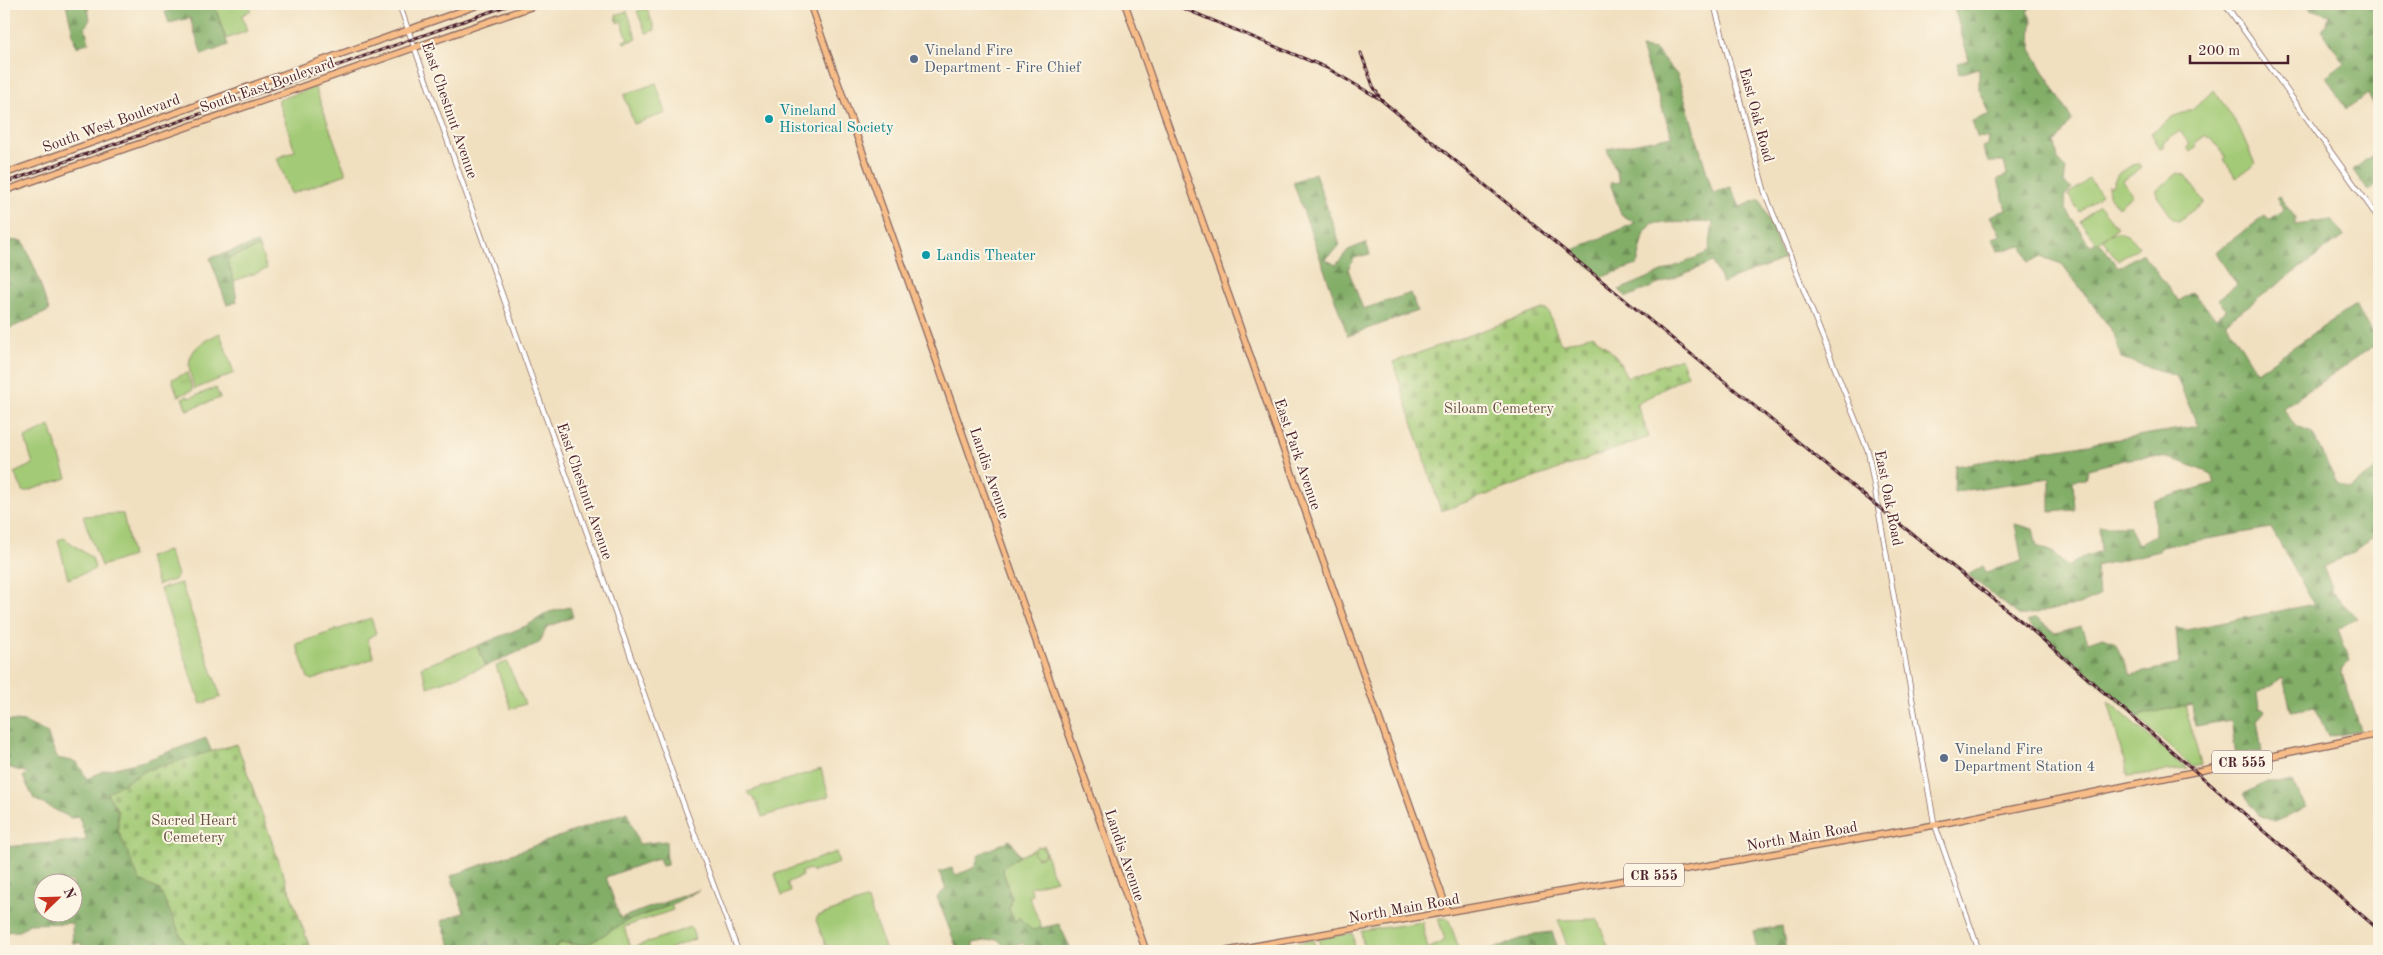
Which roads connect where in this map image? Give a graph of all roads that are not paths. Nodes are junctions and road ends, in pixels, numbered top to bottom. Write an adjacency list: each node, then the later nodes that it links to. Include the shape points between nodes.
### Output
1 (399, 4): 8 (street, East Chestnut Avenue)
2 (481, 4): 8 (main road, South West Boulevard)
3 (539, 4): 9 (main road, South East Boulevard)
4 (810, 4): 17 (main road, Landis Avenue)
5 (1125, 4): 15 (main road, East Park Avenue)
6 (1714, 4): 14 (street, East Oak Road, via 1766,193 1868,451)
7 (2225, 4): 12 (street)
8 (408, 30): 9 (street, East Chestnut Avenue); 10 (main road, South West Boulevard)
9 (415, 47): 11 (main road, South East Boulevard); 16 (street, East Chestnut Avenue)
10 (4, 174)
11 (4, 191)
12 (2379, 219)
13 (2379, 734): 14 (main road, North Main Road / CR 555)
14 (1935, 825): 15 (main road, North Main Road / CR 555); 19 (street, East Oak Road)
15 (1448, 912): 18 (main road, North Main Road)
16 (738, 951)
17 (1146, 951)
18 (1227, 951)
19 (1979, 951)

